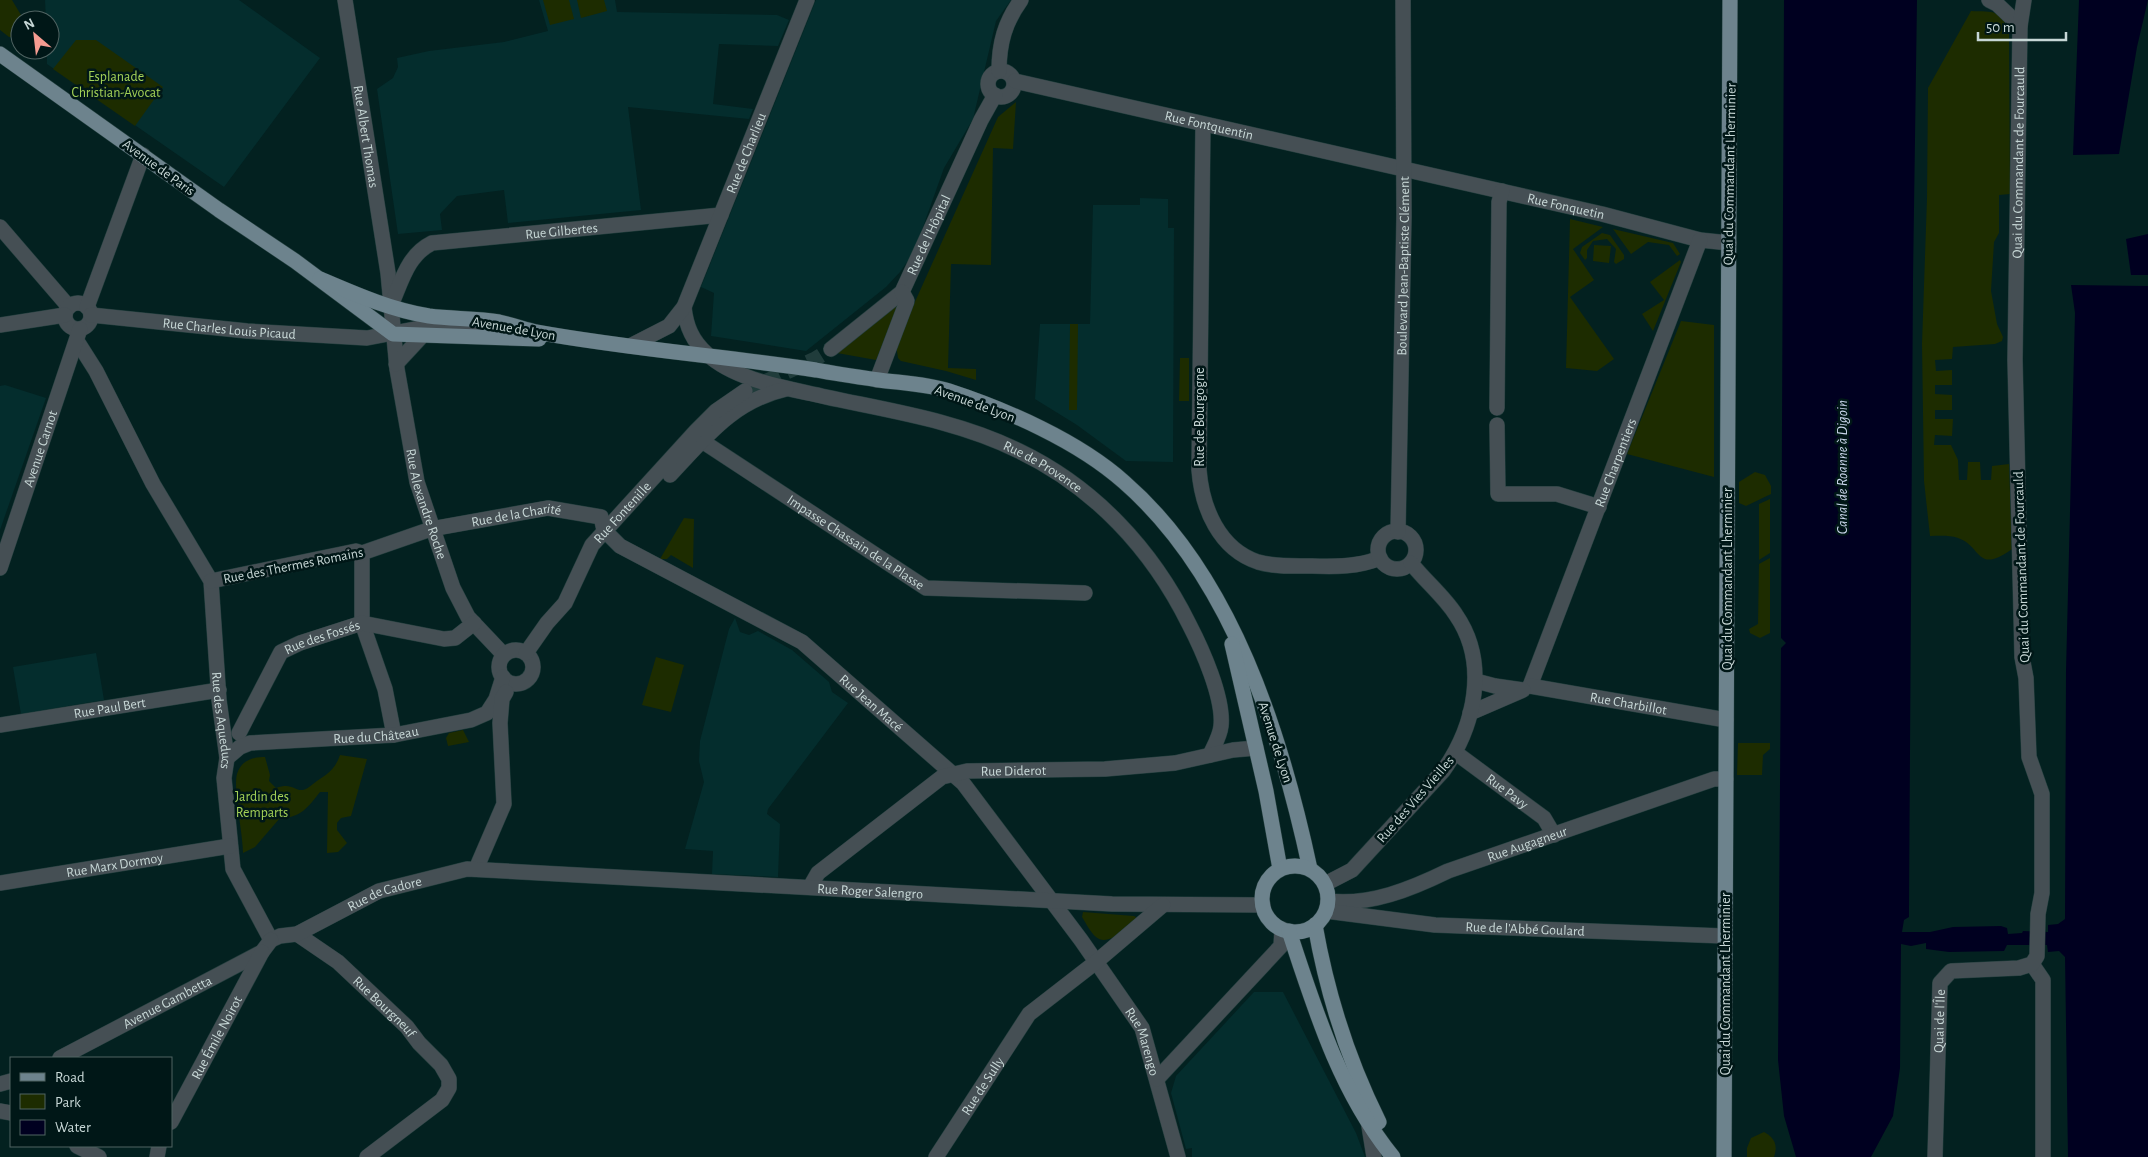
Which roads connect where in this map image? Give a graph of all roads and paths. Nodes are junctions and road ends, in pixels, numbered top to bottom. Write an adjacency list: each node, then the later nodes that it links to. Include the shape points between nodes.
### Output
1 (345, 0): 24 (street, Rue Albert Thomas, via 388,272)
2 (807, 0): 17 (street, Rue de Charlieu)
3 (1021, 0): 10 (street, via 1004,29 999,45)
4 (1403, 0): 15 (street, Boulevard Jean-Baptiste Clément)
5 (1730, 0): 20 (main road, Quai du Commandant Lherminier)
6 (1989, 0): 8 (street)
7 (2024, 0): 8 (street, Quai du Commandant de Fourcauld)
8 (2020, 26): 99 (street, Quai du Commandant de Fourcauld, via 2015,360 2022,657 2026,678 2029,757 2042,794 2042,893 2037,956)
9 (0, 54): 14 (main road, Avenue de Paris)
10 (999, 70): 11 (street, via 1011,74); 12 (street, via 989,80 989,88)
11 (1014, 81): 12 (street, via 1011,93 1003,97); 13 (street, Rue Fontquentin)
12 (995, 95): 22 (street, Rue de l'Hôpital, via 980,120)
13 (1203, 124): 15 (street, Rue Fontquentin); 52 (street, Rue de Bourgogne, via 1198,439 1200,488 1205,505 1212,522 1228,542 1257,561 1295,566 1339,566 1368,563)
14 (143, 156): 21 (main road, Avenue de Paris); 27 (street)
15 (1403, 170): 16 (street, Rue Fonquetin); 50 (street, Boulevard Jean-Baptiste Clément)
16 (1502, 191): 19 (street, Rue Fonquetin); 43 (street, via 1499,202)
17 (721, 215): 24 (street, Rue Gilbertes, via 432,243 410,262); 25 (street, Rue de Charlieu)
18 (0, 227): 26 (street)
19 (1700, 240): 20 (street, Rue Fonquetin); 47 (street, Rue Charpentiers)
20 (1729, 243): 69 (main road, Quai du Commandant Lherminier)
21 (320, 279): 23 (main road); 24 (main road, Avenue de Lyon)
22 (902, 292): 35 (street, Rue de l'Hôpital); 40 (street, via 907,301)
23 (342, 298): 24 (street, via 373,307); 30 (main road)
24 (390, 306): 29 (main road, Avenue de Lyon, via 426,315 498,322); 30 (street, Rue Alexandre Roche)
25 (684, 307): 34 (street, Rue de Charlieu, via 664,329); 36 (street, via 688,330)
26 (67, 311): 27 (street, via 76,304); 28 (street); 31 (street, via 69,326)
27 (89, 311): 30 (street, Rue Charles Louis Picaud, via 248,331 367,338); 31 (street, via 89,322)
28 (0, 325)
29 (533, 331): 30 (street, Rue Charles Louis Picaud, via 425,327); 33 (main road, Avenue de Lyon)
30 (393, 334): 32 (main road, Avenue de Lyon); 37 (street, Rue Alexandre Roche)
31 (79, 335): 38 (street, Avenue Carnot); 39 (street)
32 (422, 336): 33 (main road, Avenue de Lyon); 37 (street)
33 (609, 343): 34 (main road, Avenue de Lyon)
34 (630, 346): 36 (main road, Avenue de Lyon)
35 (831, 349)
36 (707, 355): 40 (main road, Avenue de Lyon); 41 (street, Rue de Provence, via 754,379)
37 (396, 364): 49 (street, Rue Alexandre Roche, via 409,445)
38 (68, 366): 39 (street, via 81,364); 54 (street, Avenue Carnot)
39 (96, 371): 55 (street, via 153,484)
40 (877, 380): 57 (main road, Avenue de Lyon, via 935,388 969,398 1065,441 1105,467 1125,482 1176,538 1201,574)
41 (790, 389): 45 (street, via 750,401 722,421); 76 (street, Rue de Provence, via 954,425 985,435 1020,451 1087,494 1135,540 1161,573 1200,645 1211,675 1221,724)
42 (745, 391): 46 (street, Rue Fontenille, via 716,411)
43 (1497, 408)
44 (1497, 425): 47 (street, via 1498,494 1557,494)
45 (702, 441): 46 (street, via 668,478); 56 (street, Impasse Chassain de la Plasse, via 926,588)
46 (637, 498): 48 (street, Rue Fontenille)
47 (1598, 507): 64 (street, Rue Charpentiers)
48 (603, 524): 49 (street, Rue de la Charité, via 548,508); 60 (street, Rue Fontenille, via 565,603 546,622); 78 (street, Rue Jean Macé, via 620,546 802,642)
49 (431, 529): 51 (street, Rue des Thermes Romains); 59 (street, Rue Alexandre Roche, via 453,588)
50 (1398, 532): 52 (street, via 1386,535 1382,540 1378,552); 53 (street, via 1409,536 1416,546)
51 (362, 553): 55 (street, Rue des Thermes Romains, via 356,551); 58 (street)
52 (1380, 558): 53 (street, via 1394,569)
53 (1411, 563): 63 (street, Rue des Vies Vieilles, via 1463,624 1474,653)
54 (0, 568)
55 (211, 581): 65 (street, Rue des Aqueducs)
56 (1085, 593)
57 (1226, 620): 74 (main road, Avenue de Lyon); 84 (main road, Avenue de Lyon, via 1250,667 1263,702 1297,809)
58 (362, 623): 59 (street, Rue des Fossés, via 444,639 455,638); 72 (street, via 389,704); 73 (street, Rue des Fossés, via 282,652)
59 (474, 623): 61 (street, Rue Alexandre Roche)
60 (526, 653): 61 (street, via 517,650); 62 (street, via 532,661 531,676 523,682)
61 (504, 655): 62 (street, via 500,664)
62 (507, 680): 66 (street); 70 (street)
63 (1476, 681): 64 (street, Rue Charbillot); 67 (street, Rue des Vies Vieilles)
64 (1526, 688): 67 (street); 69 (street, Rue Charbillot)
65 (218, 690): 68 (street, Rue des Aqueducs); 71 (street, Rue Paul Bert)
66 (487, 713): 70 (street); 72 (street, Rue du Château, via 471,720)
67 (1470, 713): 75 (street, Rue des Vies Vieilles)
68 (221, 715): 73 (street); 77 (street, Rue des Aqueducs)
69 (1726, 720): 79 (main road, Quai du Commandant Lherminier)
70 (500, 723): 82 (street, via 504,804)
71 (0, 725)
72 (394, 735): 73 (street, Rue du Château)
73 (245, 738): 77 (street, Rue du Château)
74 (1256, 748): 76 (street, Rue Diderot); 83 (main road, Avenue de Lyon)
75 (1456, 753): 80 (street, Rue Pavy, via 1544,818); 86 (street, Rue des Vies Vieilles, via 1352,870)
76 (1210, 755): 78 (street, Rue Diderot, via 1175,764)
77 (227, 758): 81 (street, Rue des Aqueducs, via 224,778)
78 (954, 774): 87 (street, Rue Diderot, via 942,777 818,873); 88 (street, Rue Jean Macé)
79 (1726, 779): 80 (street, Rue Augagneur, via 1714,779); 95 (main road, Quai du Commandant Lherminier)
80 (1554, 835): 91 (street, Rue Augagneur, via 1386,896)
81 (230, 846): 85 (street, Rue Marx Dormoy); 97 (street, Rue des Aqueducs, via 234,874)
82 (476, 869): 87 (street, Rue Roger Salengro); 94 (street, Rue de Cadore, via 432,876 379,891)
83 (1280, 869): 84 (main road, via 1300,866); 90 (main road, via 1266,884)
84 (1310, 869): 86 (main road)
85 (0, 883)
86 (1325, 884): 91 (main road)
87 (810, 887): 88 (street, Rue Roger Salengro)
88 (1051, 901): 89 (street, Rue Roger Salengro); 96 (street, Rue Jean Macé)
89 (1163, 905): 90 (street, Rue Roger Salengro); 98 (street, Rue de Sully)
90 (1263, 905): 93 (main road, via 1266,915)
91 (1327, 906): 92 (main road); 95 (street, Rue de l'Abbé Goulard, via 1435,925)
92 (1315, 925): 93 (main road, via 1307,929); 112 (main road, via 1323,970 1355,1068 1386,1134)
93 (1286, 930): 101 (street, via 1282,946); 103 (main road, via 1325,1037)
94 (297, 934): 97 (street, Rue de Cadore); 107 (street, Rue Bourgneuf, via 338,962 407,1027 449,1079 447,1094 434,1108)
95 (1724, 936): 105 (main road, Quai du Commandant Lherminier)
96 (1081, 940): 98 (street, Rue Marengo)
97 (267, 946): 100 (street, Avenue Gambetta); 102 (street, Rue Émile Noirot)
98 (1096, 962): 101 (street, Rue Marengo, via 1142,1028); 108 (street, Rue de Sully, via 1029,1014)
99 (2032, 964): 113 (street, Quai de l'Île, via 2019,968 1951,970 1940,982); 114 (street, via 2043,980)
100 (62, 1057)
101 (1157, 1080): 109 (street, Rue Marengo)
102 (172, 1120)
103 (1368, 1120): 110 (street); 111 (main road)
104 (79, 1147): 106 (street)
105 (1724, 1150)
106 (99, 1157)
107 (367, 1157)
108 (936, 1157)
109 (1178, 1157)
110 (1374, 1157)
111 (1393, 1157)
112 (1401, 1157)
113 (1935, 1157)
114 (2043, 1157)

